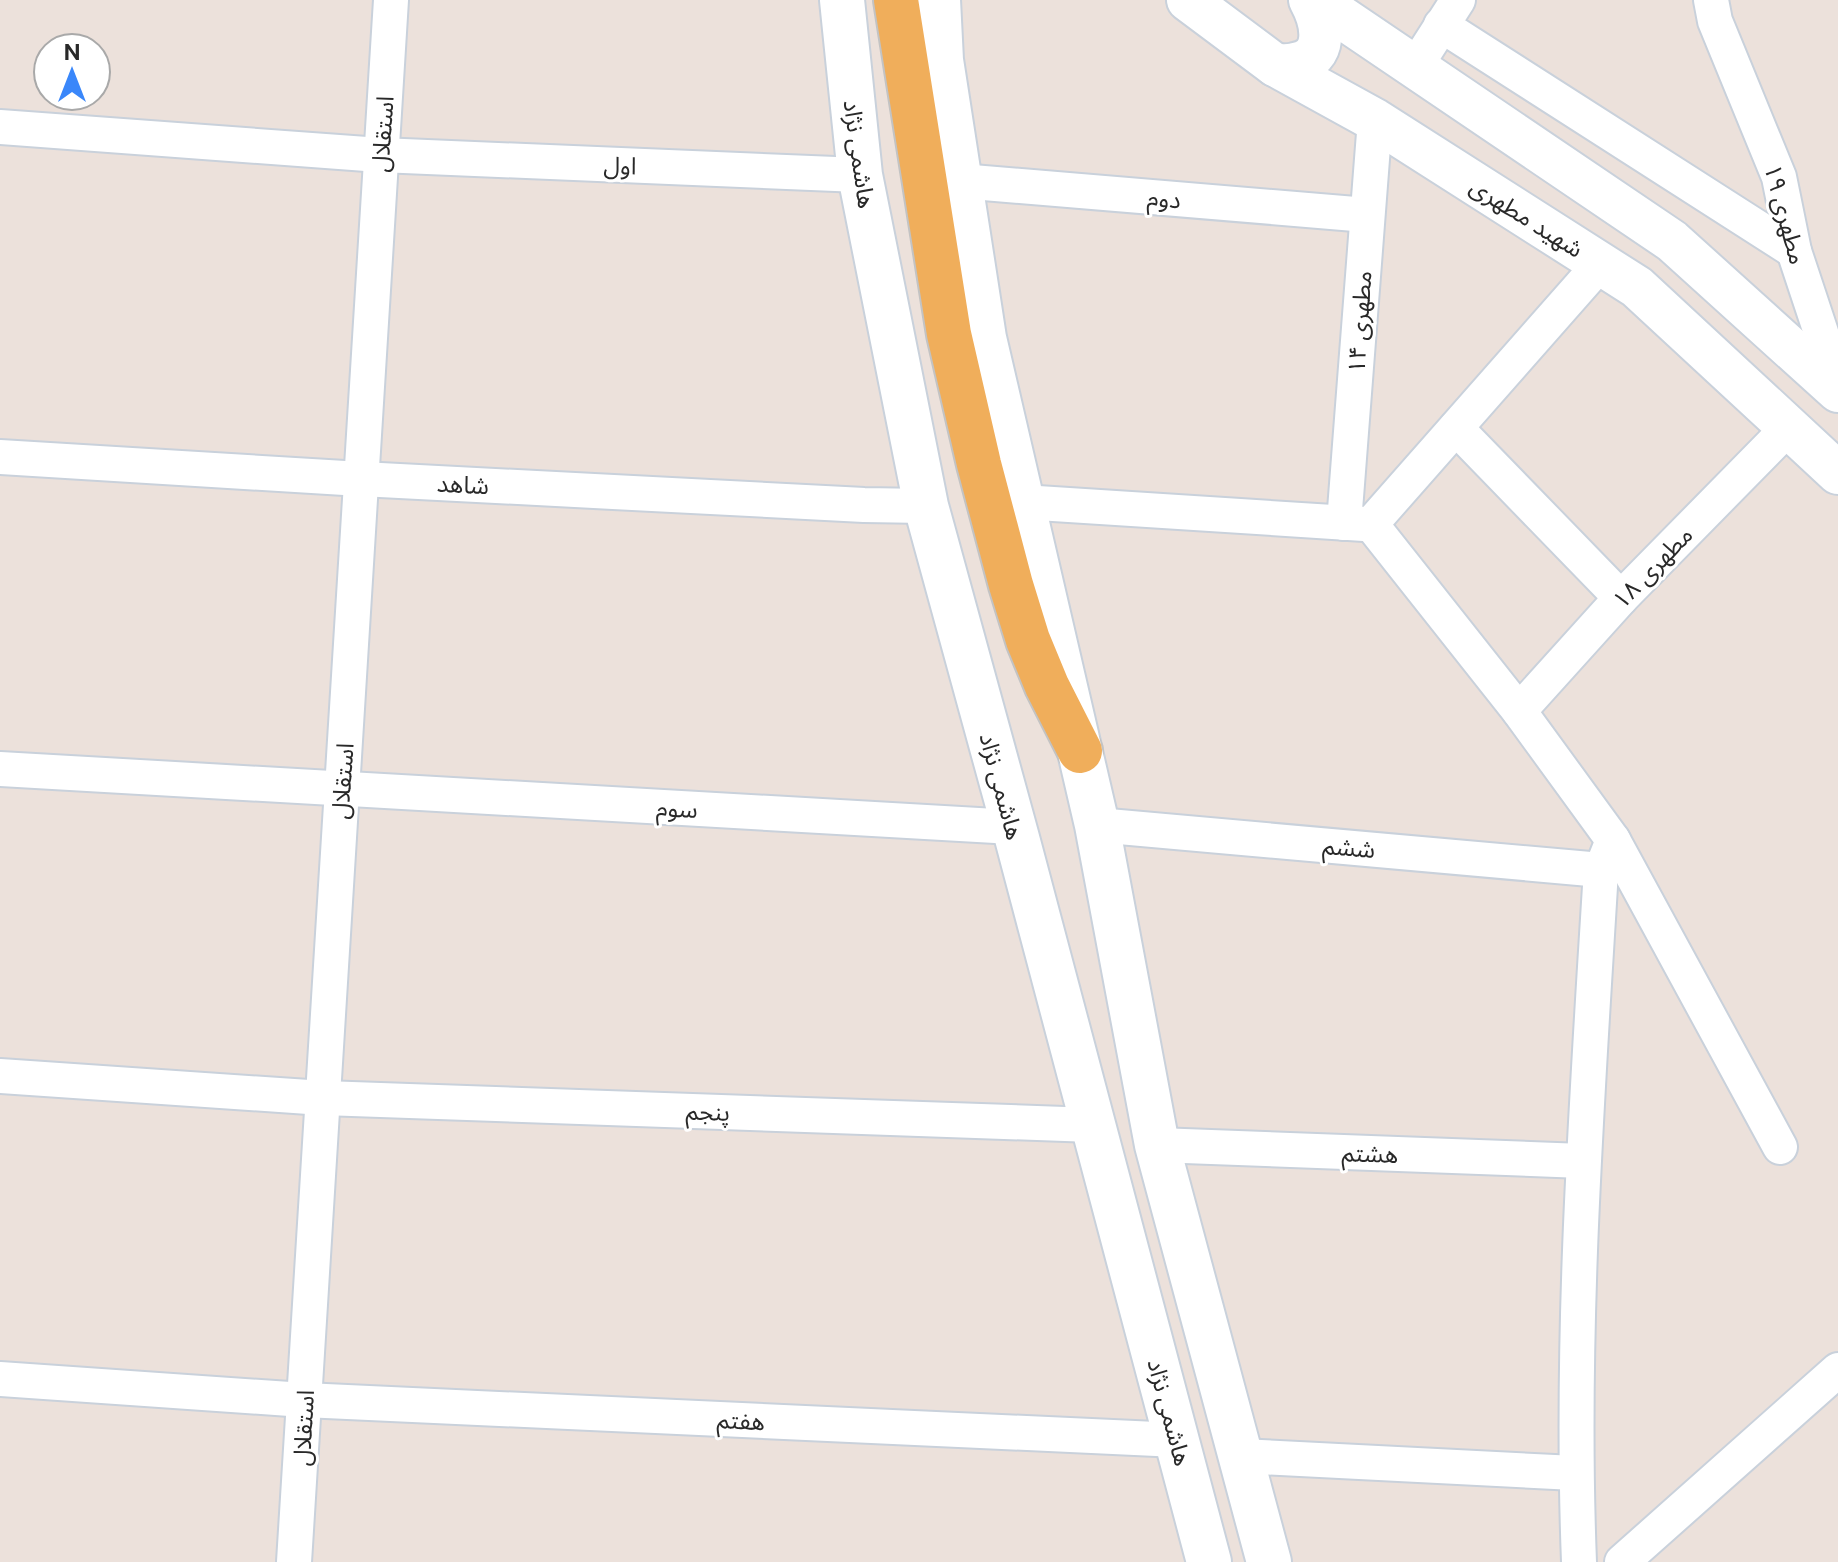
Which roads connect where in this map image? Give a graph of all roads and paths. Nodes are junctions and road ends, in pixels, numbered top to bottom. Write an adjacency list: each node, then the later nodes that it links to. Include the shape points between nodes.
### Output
1 (391, 0): 15 (street, استقلال)
2 (842, 0): 16 (main road, هاشمی نژاد)
3 (896, 0): 17 (main road)
4 (938, 0): 10 (main road)
5 (950, 0): 10 (main road)
6 (1188, 0): 11 (street, شهید مطهری)
7 (1313, 0): 11 (street, via 1321,30 1319,46 1311,58); 12 (street)
8 (1711, 0): 19 (street, مطهری ۱۹, via 1779,177)
9 (1449, 13): 12 (street); 19 (street)
10 (941, 60): 17 (main road)
11 (1275, 65): 13 (street, شهید مطهری)
12 (1415, 67): 22 (street, via 1672,241)
13 (1375, 120): 18 (street, مطهری ۱۴); 20 (street, شهید مطهری)
14 (0, 127): 15 (street)
15 (380, 155): 16 (street, اول); 27 (street, استقلال)
16 (860, 175): 29 (main road, هاشمی نژاد)
17 (942, 180): 18 (street, دوم); 28 (main road); 33 (main road, via 949,334 979,464 1028,640)
18 (1367, 215): 30 (street, مطهری ۱۴)
19 (1794, 251): 21 (street, مطهری ۱۹)
20 (1600, 264): 23 (street, شهید مطهری, via 1637,287); 24 (street)
21 (1838, 384)
22 (1838, 391)
23 (1789, 427): 26 (street, شهید مطهری); 31 (street, مطهری ۱۸)
24 (1456, 428): 30 (street); 31 (street)
25 (0, 457): 27 (street, شاهد)
26 (1838, 473)
27 (361, 479): 29 (street, شاهد); 35 (street, استقلال)
28 (1022, 502): 30 (street); 33 (main road)
29 (926, 506): 37 (main road, هاشمی نژاد)
30 (1358, 524): 32 (street)
31 (1621, 598): 32 (street, مطهری ۱۸)
32 (1519, 711): 38 (street)
33 (1080, 751): 36 (main road)
34 (0, 769): 35 (street)
35 (341, 789): 37 (street, سوم); 40 (street, استقلال)
36 (1097, 825): 38 (street, ششم); 42 (main road)
37 (1013, 827): 41 (main road, هاشمی نژاد)
38 (1607, 855): 43 (street); 44 (street)
39 (0, 1076): 40 (street)
40 (323, 1098): 41 (street, پنجم); 47 (street, استقلال)
41 (1093, 1125): 48 (main road, هاشمی نژاد)
42 (1157, 1145): 44 (street, هشتم); 49 (main road)
43 (1780, 1147)
44 (1583, 1161): 50 (street)
45 (1838, 1370): 55 (street)
46 (0, 1379): 47 (street, هفتم)
47 (304, 1400): 48 (street, هفتم); 51 (street, استقلال)
48 (1178, 1440): 52 (main road, هاشمی نژاد)
49 (1240, 1456): 50 (street); 53 (main road)
50 (1575, 1473): 54 (street)
51 (294, 1562)
52 (1209, 1562)
53 (1269, 1562)
54 (1579, 1562)
55 (1622, 1562)

